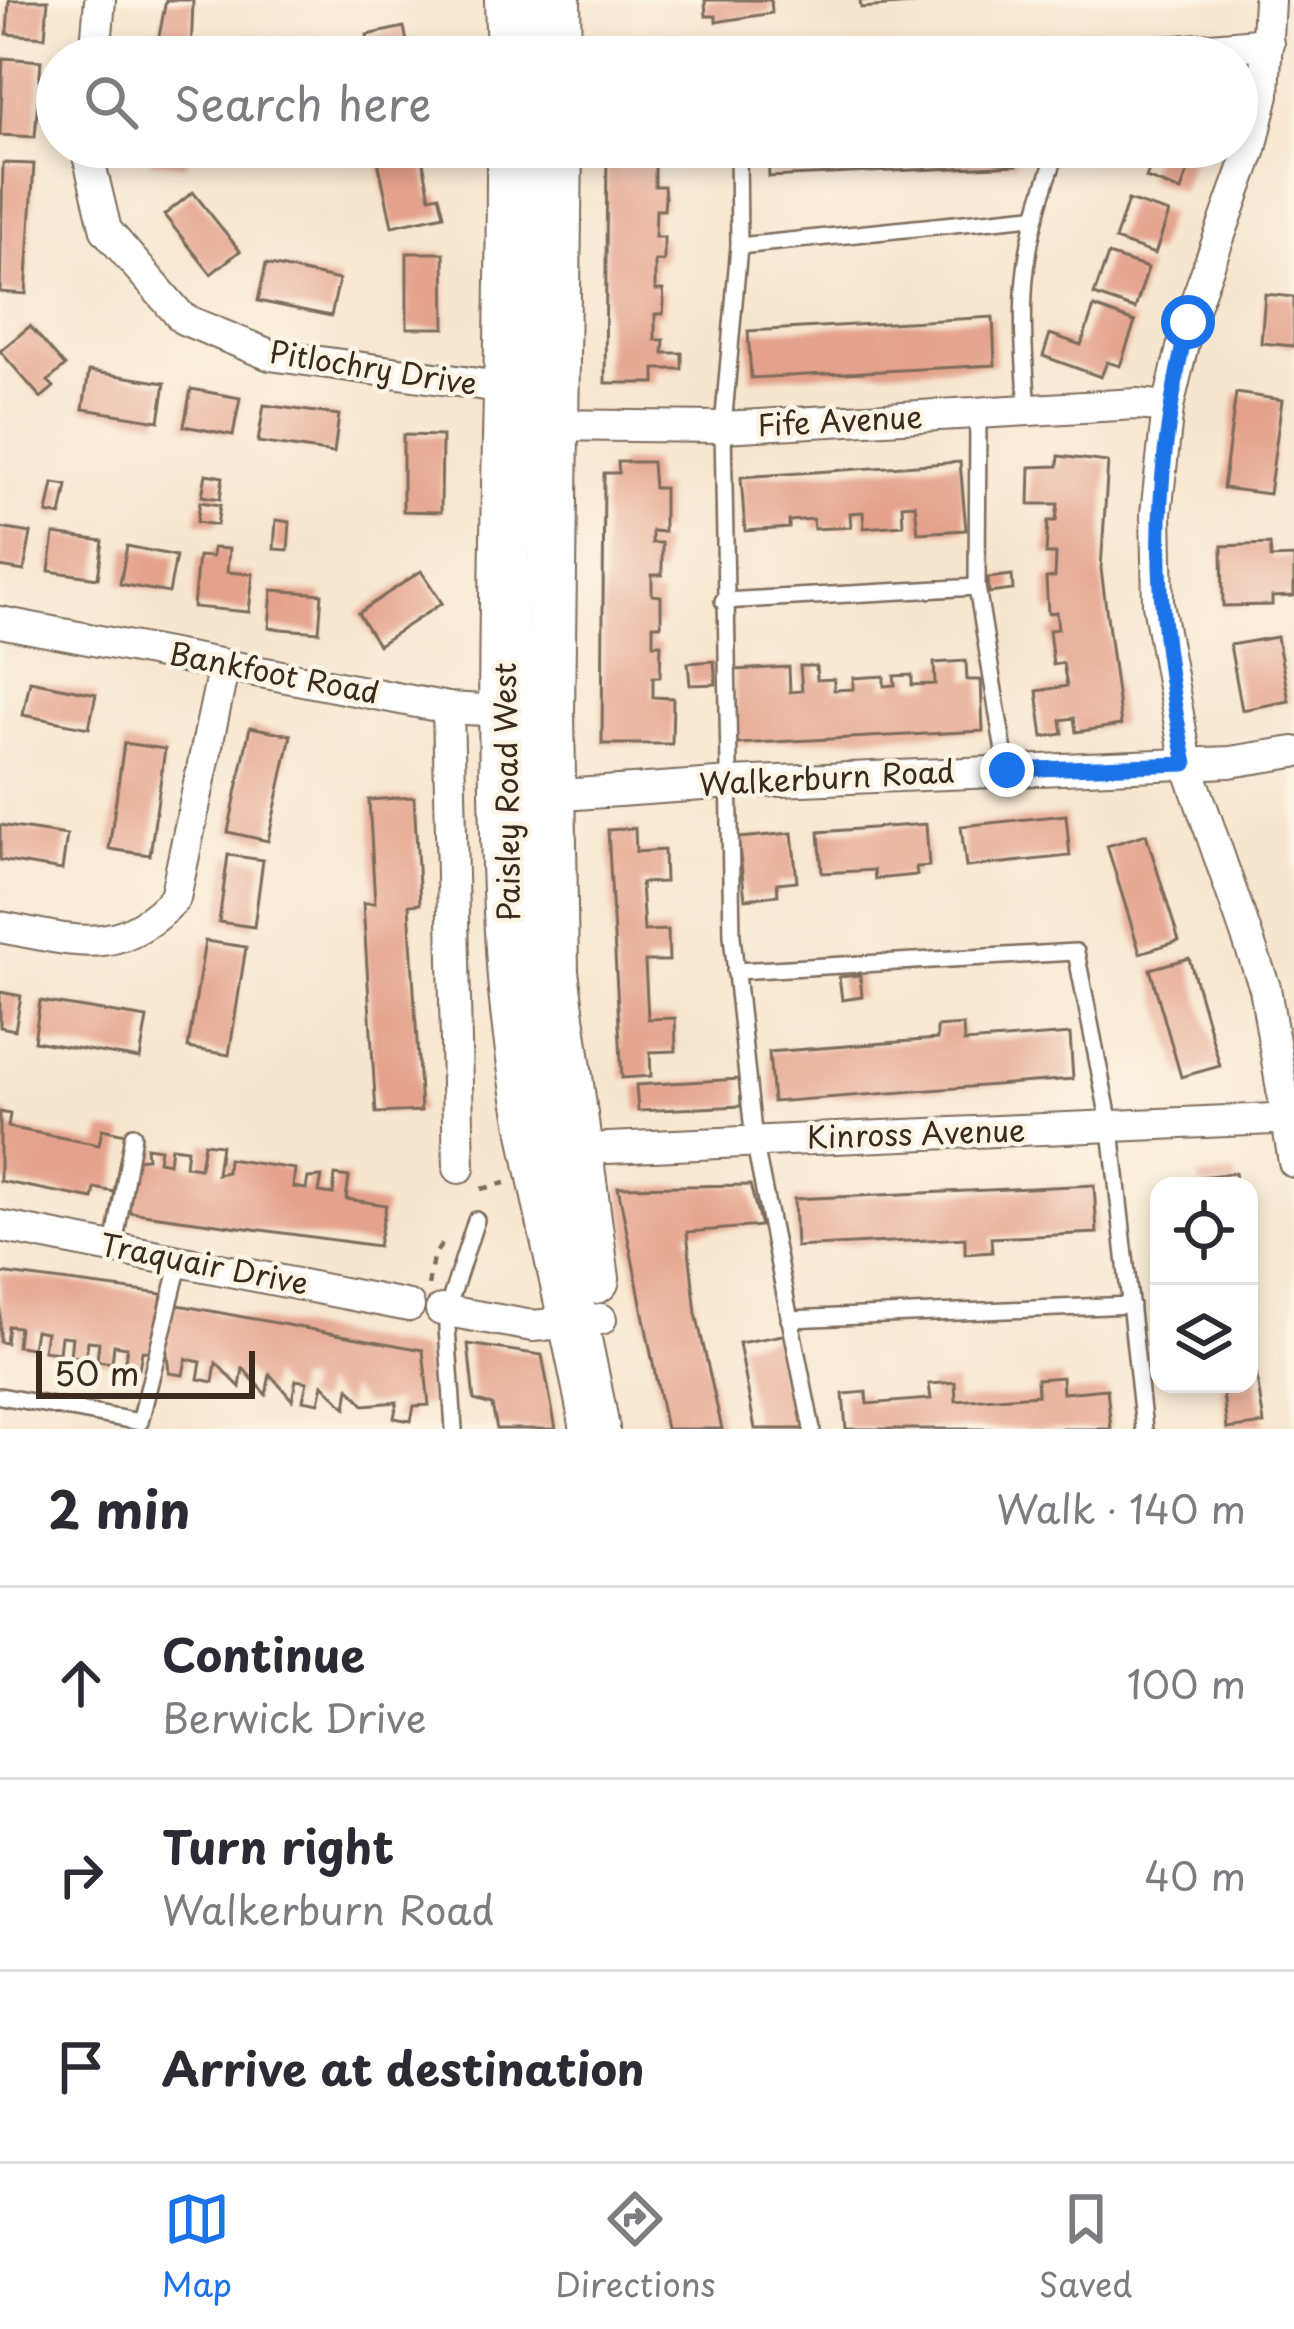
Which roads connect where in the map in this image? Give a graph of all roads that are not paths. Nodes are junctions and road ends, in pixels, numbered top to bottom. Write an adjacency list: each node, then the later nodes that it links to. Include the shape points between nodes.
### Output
1 (100, 0): 5 (street)
2 (509, 0): 6 (main road)
3 (556, 0): 7 (main road)
4 (1269, 0): 8 (street)
5 (97, 36)
6 (510, 36)
7 (557, 36)
8 (1268, 43): 9 (street); 10 (street)
9 (1258, 44)
10 (1258, 105)
11 (91, 168): 19 (street, Pitlochry Drive, via 106,230 183,319 270,355)
12 (514, 168): 19 (main road, Paisley Road West)
13 (556, 168): 19 (main road, Paisley Road West)
14 (738, 168): 18 (lane)
15 (1051, 168): 17 (lane)
16 (1244, 168): 20 (street, via 1188,322)
17 (1032, 216): 18 (lane); 21 (lane, via 1019,296)
18 (739, 246): 23 (lane)
19 (534, 407): 23 (street, Fife Avenue); 29 (main road, Paisley Road West)
20 (1168, 407): 21 (street, Fife Avenue); 31 (street, via 1156,514 1158,604)
21 (1028, 411): 22 (street, Fife Avenue)
22 (978, 415): 23 (street, Fife Avenue); 24 (lane)
23 (723, 427): 25 (lane)
24 (976, 587): 25 (lane); 32 (lane)
25 (723, 602): 33 (lane)
26 (0, 622): 27 (street, Bankfoot Road)
27 (224, 665): 28 (street, Bankfoot Road); 36 (street, via 175,898 155,920 111,941)
28 (448, 708): 29 (street, Bankfoot Road); 44 (street, Paisley Road West)
29 (528, 712): 34 (main road, Paisley Road West); 35 (main road, Paisley Road West)
30 (1294, 752): 31 (street, Walkerburn Road)
31 (1186, 764): 32 (street, Walkerburn Road); 38 (street, via 1265,988)
32 (1007, 770): 33 (street, Walkerburn Road)
33 (731, 783): 34 (street, Walkerburn Road); 37 (lane)
34 (552, 796): 35 (street, Walkerburn Road); 42 (main road, Paisley Road West)
35 (504, 798): 42 (main road, Paisley Road West, via 511,969)
36 (0, 927)
37 (735, 970): 39 (lane, via 1076,952); 41 (lane)
38 (1292, 1119): 39 (street, Kinross Avenue); 43 (street)
39 (1112, 1129): 41 (street, Kinross Avenue); 49 (lane)
40 (133, 1135): 47 (lane)
41 (754, 1141): 42 (street, Kinross Avenue); 52 (lane)
42 (559, 1150): 53 (main road, Paisley Road West)
43 (1294, 1162)
44 (459, 1168)
45 (476, 1220): 51 (lane)
46 (0, 1226): 47 (street, Traquair Drive)
47 (114, 1247): 48 (street, Traquair Drive)
48 (179, 1261): 50 (street, Traquair Drive); 54 (lane, via 140,1422)
49 (1131, 1305): 52 (lane); 59 (lane)
50 (409, 1306)
51 (444, 1311): 53 (street, via 533,1326); 55 (lane)
52 (789, 1319): 58 (lane)
53 (588, 1321): 56 (main road, Paisley Road West); 57 (main road, Paisley Road West)
54 (0, 1396)
55 (454, 1429)
56 (595, 1429)
57 (623, 1429)
58 (812, 1429)
59 (1144, 1429)

